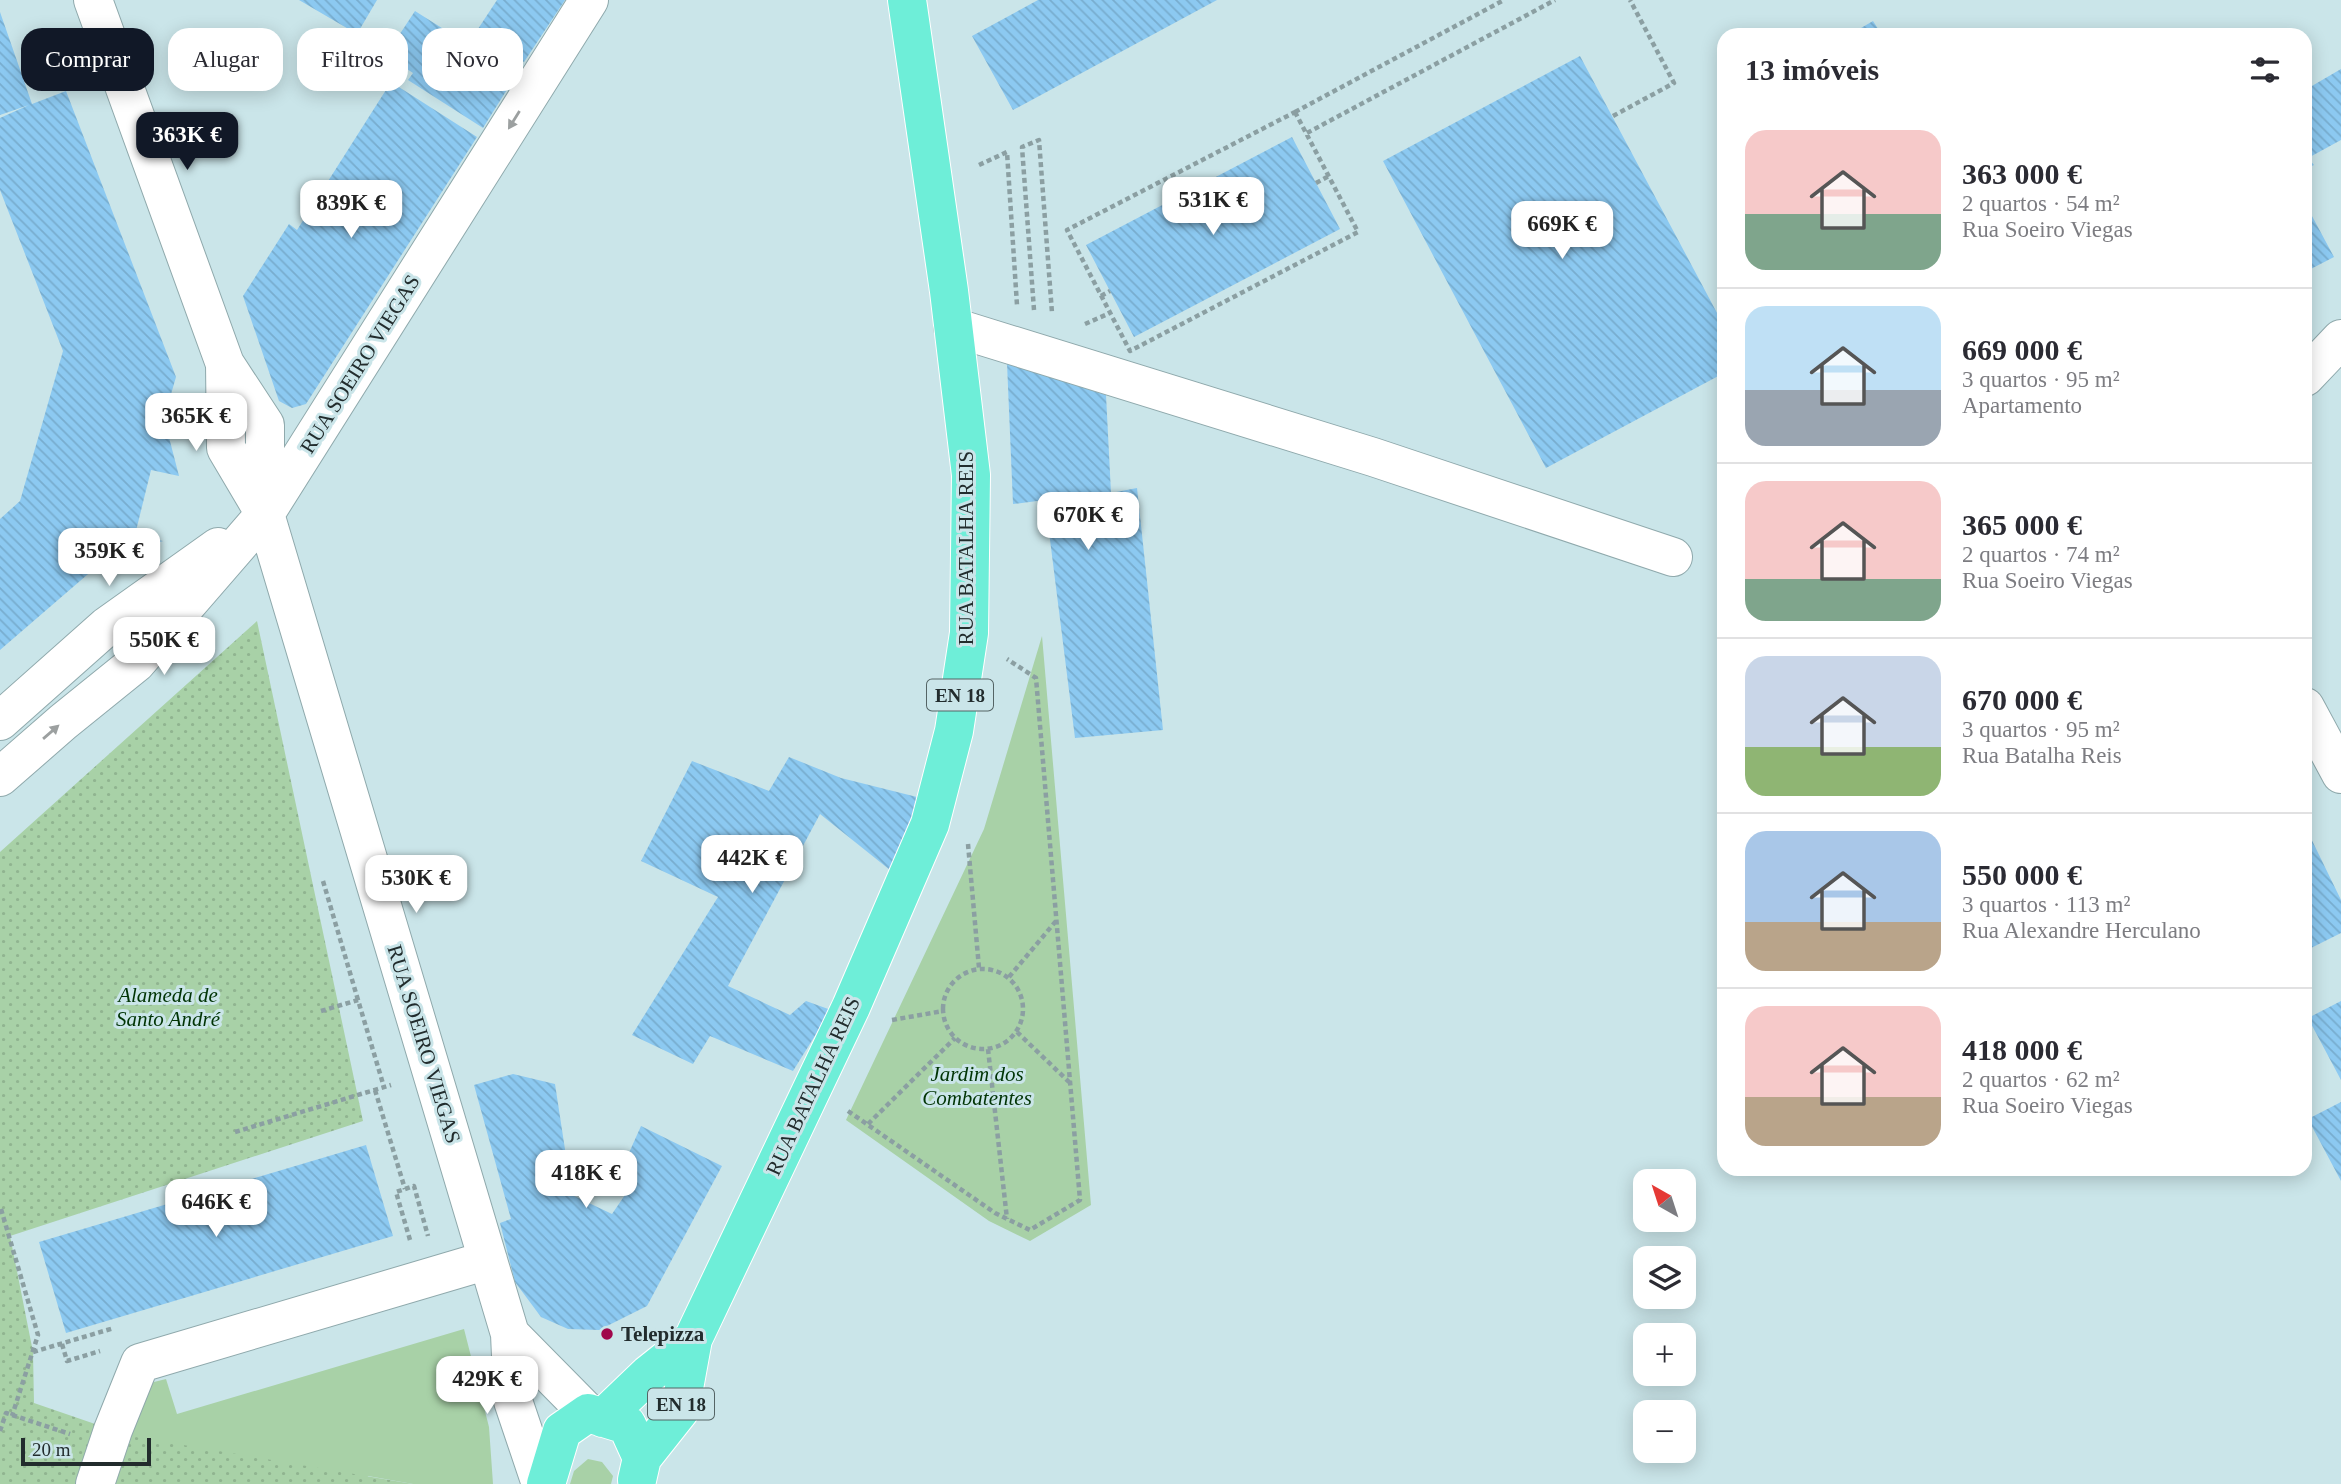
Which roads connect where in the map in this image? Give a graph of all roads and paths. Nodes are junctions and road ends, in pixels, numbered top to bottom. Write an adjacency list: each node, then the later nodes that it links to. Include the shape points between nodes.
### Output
1 (93, 0): 21 (street, RUA SOEIRO VIEGAS, via 225,364 265,425)
2 (589, 0): 21 (street, RUA SOEIRO VIEGAS, one-way to 21)
3 (907, 0): 17 (main road, RUA BATALHA REIS / EN 18)
4 (1504, 0): 7 (path)
5 (1556, 0): 9 (path)
6 (1630, 0): 8 (path, via 1674,83)
7 (1295, 111): 9 (path); 14 (path, via 1067,230)
8 (1613, 116)
9 (1307, 133): 11 (path)
10 (979, 165): 16 (path, via 1007,152 1017,307 1034,313 1022,147 1039,140)
11 (1329, 176): 12 (path); 15 (path, via 1358,232 1130,351)
12 (1316, 183)
13 (1110, 291): 14 (path)
14 (1101, 296): 15 (path)
15 (1110, 313): 18 (path)
16 (1052, 316)
17 (953, 327): 22 (street, via 1373,457); 23 (main road, RUA BATALHA REIS / EN 18, via 971,475)
18 (1079, 327)
19 (2341, 339): 20 (street)
20 (2312, 370)
21 (265, 513): 25 (street, via 107,626); 27 (street, one-way to 21, via 136,663); 49 (street, RUA SOEIRO VIEGAS)
22 (1673, 557)
23 (969, 633): 28 (main road, RUA BATALHA REIS / EN 18, via 954,731); 30 (path, via 1036,678)
24 (2312, 720): 26 (street)
25 (0, 721)
26 (2341, 774)
27 (0, 777)
28 (930, 824): 31 (path, via 968,841); 41 (main road, RUA BATALHA REIS / EN 18)
29 (323, 881): 33 (path)
30 (1056, 920): 32 (path); 38 (path)
31 (979, 968): 32 (path); 36 (path, via 958,977 943,1004)
32 (1009, 976): 35 (path, via 1024,1014)
33 (358, 1000): 34 (path); 40 (path)
34 (321, 1011)
35 (1017, 1032): 37 (path, via 1009,1041); 38 (path)
36 (955, 1038): 37 (path); 43 (path)
37 (988, 1049): 47 (path)
38 (1070, 1083): 47 (path, via 1080,1200 1030,1230)
39 (392, 1085): 40 (path)
40 (384, 1087): 42 (path)
41 (812, 1088): 43 (path); 53 (main road, RUA BATALHA REIS / EN 18)
42 (375, 1090): 44 (path); 45 (path)
43 (868, 1124): 47 (path)
44 (235, 1132)
45 (405, 1189): 48 (path, via 396,1192 410,1240); 50 (path, via 414,1186)
46 (1, 1209): 55 (path, via 38,1335)
47 (1007, 1220)
48 (397, 1244)
49 (488, 1260): 50 (street); 52 (street, RUA SOEIRO VIEGAS)
50 (439, 1274): 62 (street, via 139,1363)
51 (115, 1328): 54 (path)
52 (510, 1334): 58 (street, RUA SOEIRO VIEGAS); 63 (street, RUA SOEIRO VIEGAS, via 513,1401)
53 (693, 1339): 58 (main road, RUA BATALHA REIS / EN 18); 61 (main road, RUA BATALHA REIS / EN 18, via 680,1410)
54 (62, 1344): 55 (path); 56 (path)
55 (33, 1352): 57 (path)
56 (67, 1360)
57 (12, 1416): 59 (path); 60 (path, via 6,1413)
58 (595, 1416): 61 (main road, EN 18, via 627,1425); 64 (main road, EN 18, via 562,1431)
59 (29, 1421)
60 (0, 1431)
61 (639, 1471)
62 (95, 1484)
63 (541, 1484)
64 (546, 1484)

